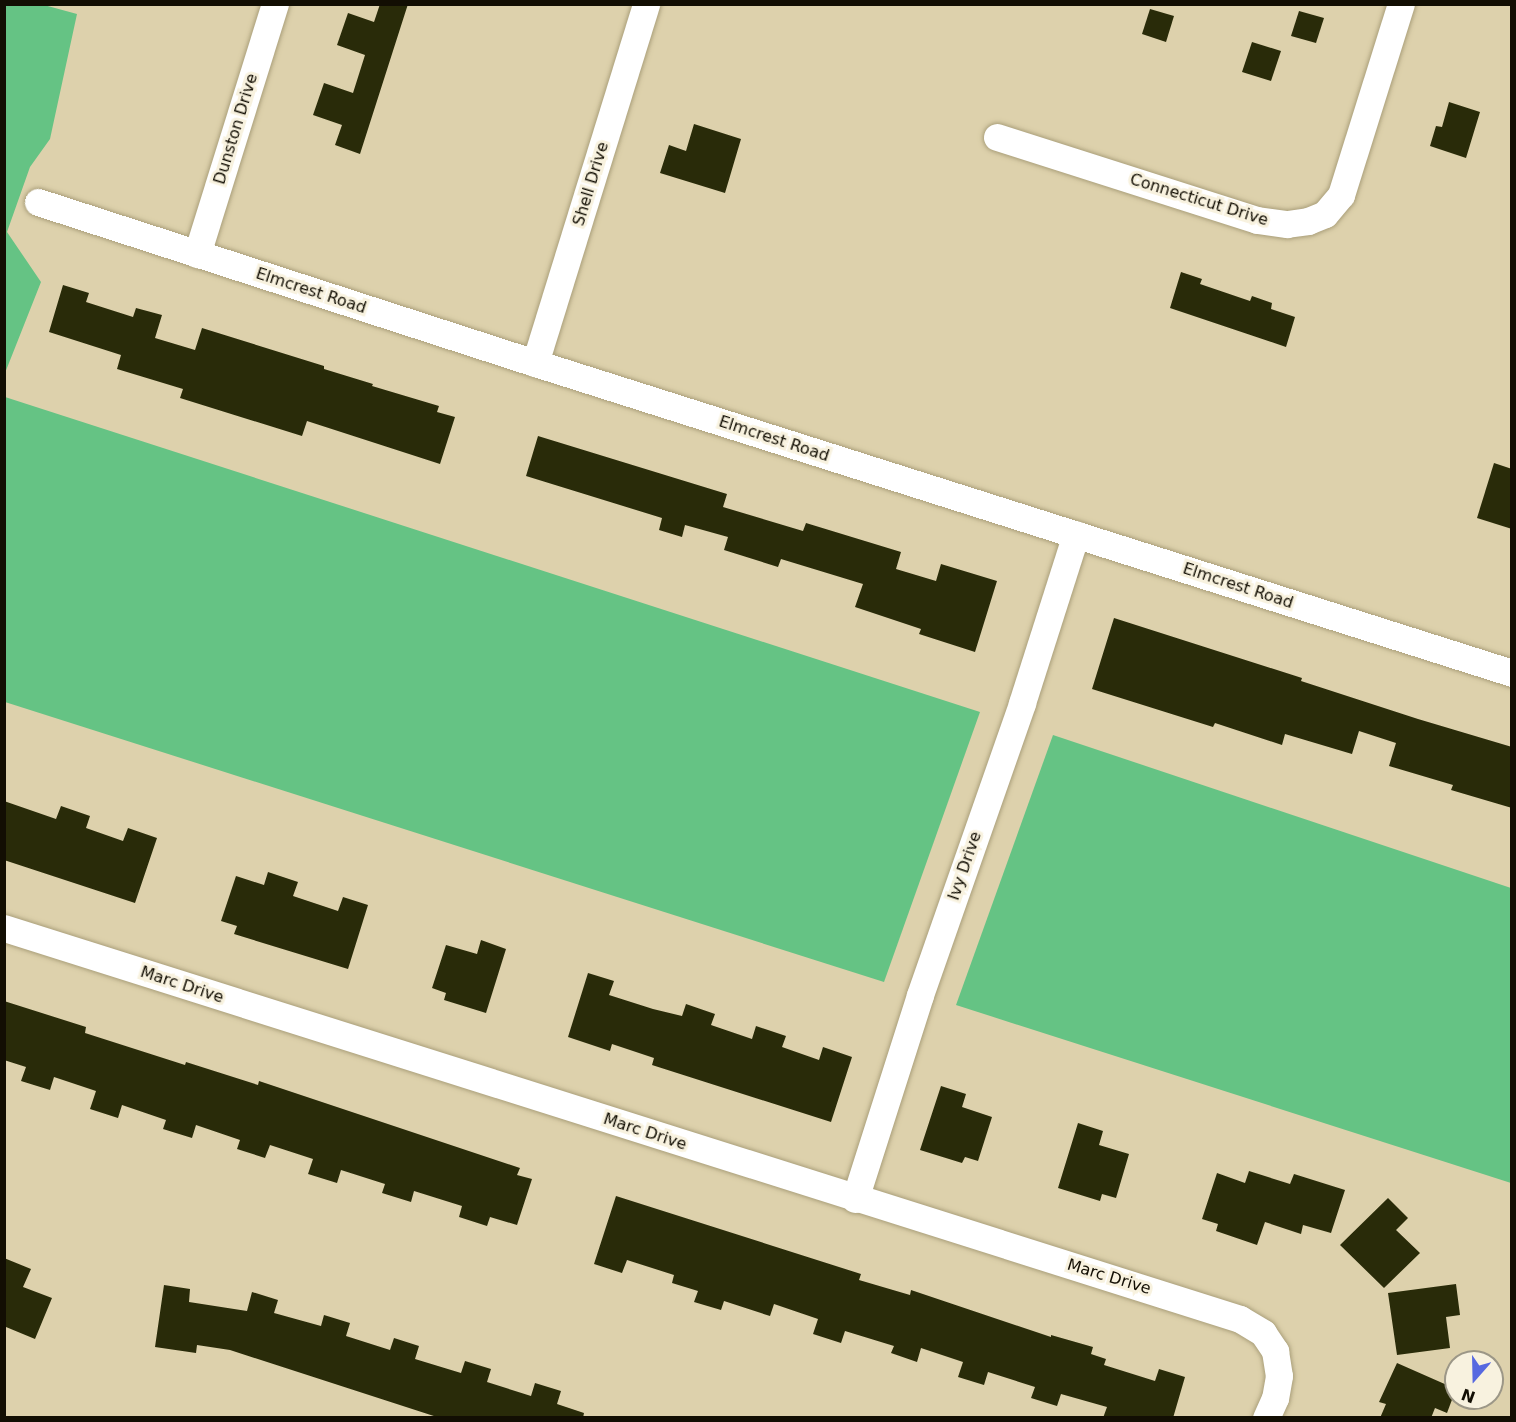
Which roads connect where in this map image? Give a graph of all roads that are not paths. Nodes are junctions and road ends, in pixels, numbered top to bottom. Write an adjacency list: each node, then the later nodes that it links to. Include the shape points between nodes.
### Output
1 (275, 4): 6 (street, Dunston Drive)
2 (646, 4): 7 (street, Shell Drive)
3 (1401, 4): 4 (street, Connecticut Drive, via 1341,195 1325,214 1308,221 1287,224 1257,220)
4 (997, 137)
5 (38, 202): 6 (street, Elmcrest Road)
6 (197, 254): 7 (street, Elmcrest Road)
7 (536, 363): 8 (street, Elmcrest Road)
8 (1076, 534): 9 (street, Elmcrest Road); 11 (street, Ivy Drive)
9 (1512, 673)
10 (4, 928): 11 (street, Marc Drive)
11 (855, 1199): 12 (street, Marc Drive, via 1240,1319 1263,1333 1275,1351 1279,1376)
12 (1266, 1418)

